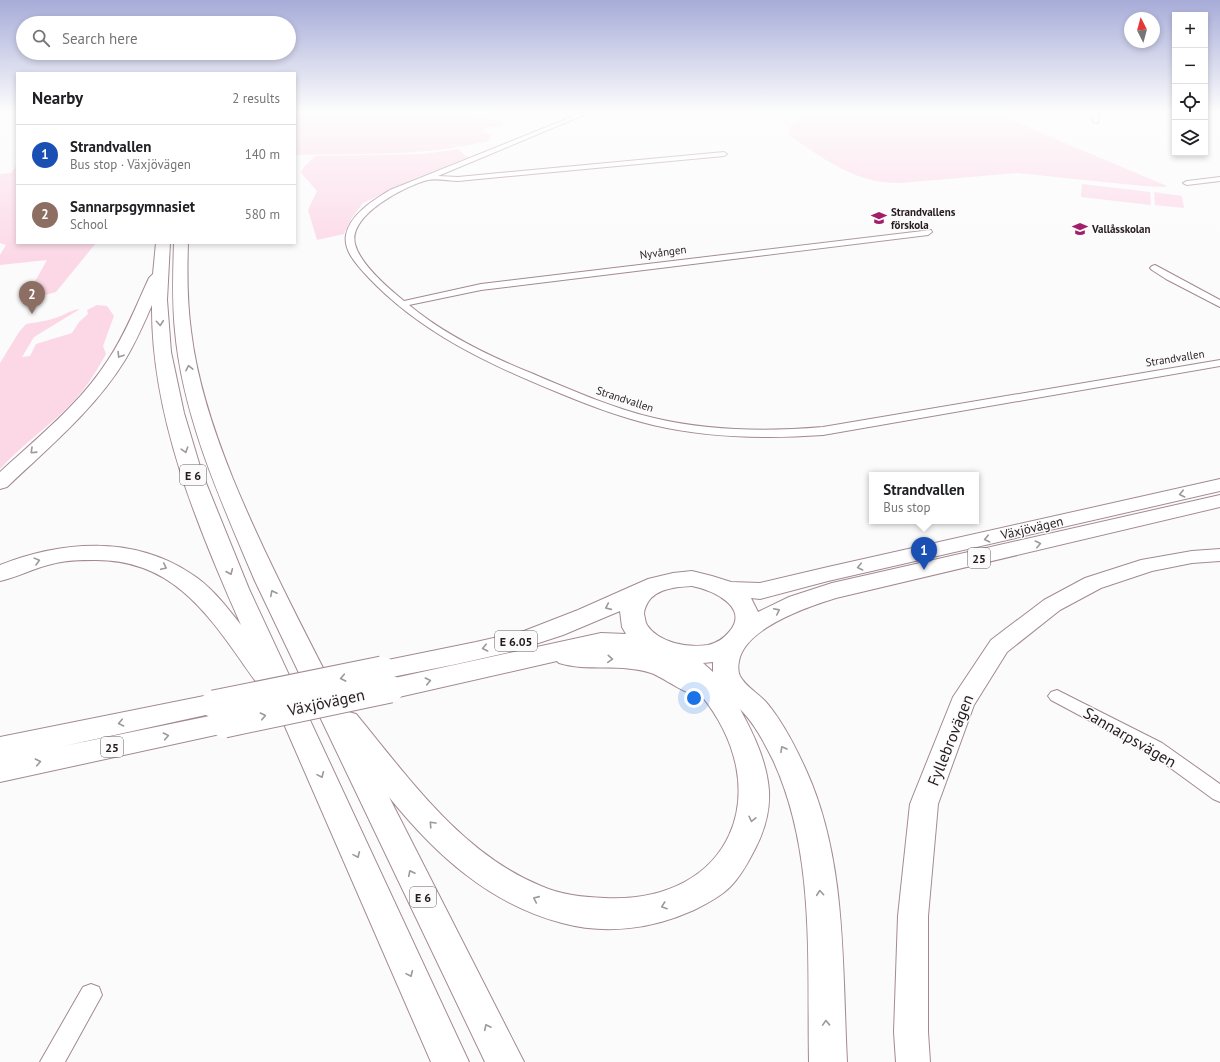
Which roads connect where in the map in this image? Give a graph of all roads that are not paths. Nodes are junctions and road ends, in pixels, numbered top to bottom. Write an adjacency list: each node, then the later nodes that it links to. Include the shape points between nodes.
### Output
1 (464, 162): 3 (street, Strandvallen)
2 (644, 162): 3 (street, via 458,179)
3 (426, 177): 11 (street, Strandvallen, via 373,204 357,220 350,235 353,252 372,276)
4 (1220, 179): 5 (street)
5 (1187, 183)
6 (928, 232): 11 (street, Nyvången, via 504,284)
7 (163, 244): 10 (highway, E 6)
8 (181, 244): 26 (highway, E 6, one-way to 8, via 238,517 208,441 188,368 180,318)
9 (1155, 268): 12 (street)
10 (160, 270): 14 (highway, one-way to 14, via 123,350 110,370 83,402); 30 (highway, E 6, one-way to 30, via 160,320 166,372 183,446 210,524 237,589)
11 (402, 304): 13 (street, Strandvallen, via 434,327 488,357 562,390 651,421 733,433 823,431)
12 (1220, 304)
13 (1220, 363)
14 (0, 483)
15 (1220, 485): 19 (highway, Växjövägen / 25, one-way to 19, via 828,574 774,589 747,592)
16 (1220, 501): 21 (highway, Växjövägen / 25, one-way to 16, via 770,615 832,591)
17 (1220, 555): 39 (street, Fyllebrovägen, via 1148,565 1093,582 1052,605 999,646 962,703 924,804 912,916)
18 (0, 574): 30 (highway, one-way to 30, via 40,560 88,552 125,554 161,565 176,573 203,596)
19 (727, 590): 20 (highway, Växjövägen, via 714,583 684,578 655,584); 21 (highway, Växjövägen, via 742,604 746,613 746,622)
20 (643, 591): 22 (highway, Växjövägen, via 633,606 633,622 640,634); 25 (highway, Växjövägen / E 6.05, one-way to 25, via 596,613 532,637)
21 (739, 637): 23 (highway, Växjövägen, via 722,649 708,654); 38 (highway, one-way to 21, via 822,921 818,869 810,828 798,785 785,752 770,727 730,682 726,673 727,656)
22 (652, 644): 23 (highway, Växjövägen); 24 (highway, Växjövägen / E 6.05, via 602,642)
23 (677, 654): 28 (highway, via 707,683)
24 (543, 656): 25 (highway, Växjövägen / E 6.05, one-way to 24); 28 (highway, one-way to 28, via 624,660 658,666 679,674)
25 (386, 680): 29 (highway, Växjövägen / E 6.05, bridge)
26 (322, 693): 28 (highway, one-way to 26, via 738,731 753,781 754,807 749,830 738,853 718,877 693,895 661,908 624,914 583,913 544,903 512,889 483,871 456,849 431,824); 37 (highway, E 6, one-way to 26)
27 (1058, 696): 33 (street, Sannarpsvägen, via 1156,748)
28 (724, 707)
29 (219, 714): 31 (highway, Växjövägen / E 6.05, one-way to 31); 32 (highway, Växjövägen / 25, one-way to 29)
30 (296, 716): 36 (highway, E 6, one-way to 36)
31 (0, 748)
32 (0, 770)
33 (1220, 794)
34 (91, 995): 35 (street)
35 (52, 1062)
36 (450, 1062)
37 (505, 1062)
38 (828, 1062)
39 (913, 1062)

